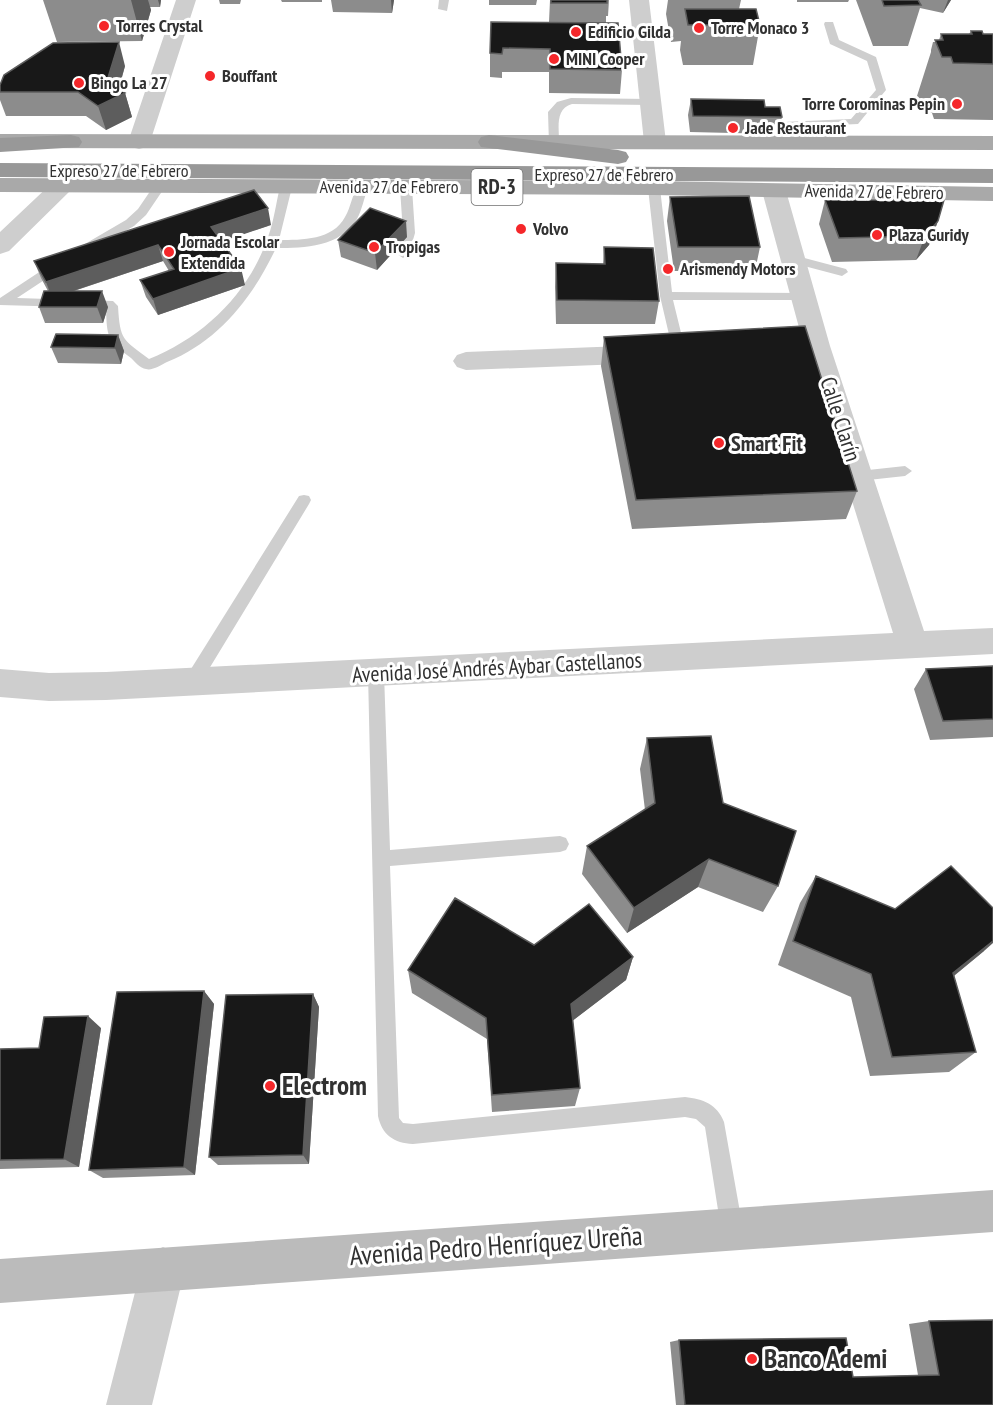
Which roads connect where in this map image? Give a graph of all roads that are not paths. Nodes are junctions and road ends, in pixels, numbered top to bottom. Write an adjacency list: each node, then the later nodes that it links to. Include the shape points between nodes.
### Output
1 (186, 0): 6 (street)
2 (639, 0): 4 (street)
3 (828, 24): 10 (lane, via 834,42 872,59 880,90 854,122 787,124)
4 (650, 102): 8 (lane, via 561,104 554,112); 14 (street)
5 (71, 142): 6 (main road, Avenida 27 de Febrero / RD-3); 9 (highway)
6 (139, 142): 7 (main road, Avenida 27 de Febrero / RD-3)
7 (489, 142): 8 (main road, Avenida 27 de Febrero / RD-3); 14 (highway)
8 (553, 142): 14 (main road, Avenida 27 de Febrero / RD-3)
9 (0, 143)
10 (788, 143): 11 (main road, Avenida 27 de Febrero / RD-3); 14 (main road, Avenida 27 de Febrero / RD-3)
11 (993, 144)
12 (993, 159): 14 (highway, Expreso 27 de Febrero / RD-3)
13 (0, 160): 14 (highway, Expreso 27 de Febrero / RD-3)
14 (648, 166): 15 (highway, Expreso 27 de Febrero / RD-3); 16 (highway, Expreso 27 de Febrero / RD-3); 22 (main road, Avenida 27 de Febrero / RD-3, via 491,187); 23 (main road, Avenida 27 de Febrero / RD-3); 30 (lane)
15 (0, 170)
16 (993, 176)
17 (7, 184): 18 (main road, Avenida 27 de Febrero / RD-3)
18 (62, 186): 19 (main road, Avenida 27 de Febrero / RD-3); 26 (street)
19 (159, 187): 20 (main road, Avenida 27 de Febrero / RD-3); 32 (lane, via 130,223)
20 (286, 187): 21 (main road, Avenida 27 de Febrero / RD-3); 25 (lane)
21 (362, 188): 22 (main road, Avenida 27 de Febrero / RD-3); 25 (lane, via 348,223 333,236 304,244)
22 (406, 188): 27 (lane, via 409,233)
23 (774, 191): 24 (main road, Avenida 27 de Febrero / RD-3); 28 (street, Calle Clarín)
24 (993, 194)
25 (272, 244): 32 (lane, via 253,284 215,328 169,357 148,365 117,341 112,306 108,304)
26 (0, 246)
27 (403, 254)
28 (793, 259): 29 (lane); 31 (street, Calle Clarín)
29 (842, 272)
30 (666, 296): 31 (lane); 33 (lane)
31 (804, 297): 36 (street, Calle Clarín, via 806,347)
32 (2, 302)
33 (690, 352): 34 (street)
34 (466, 361)
35 (905, 471): 36 (lane)
36 (859, 476): 39 (street, Calle Clarín)
37 (304, 500): 41 (lane)
38 (993, 642): 39 (street, Avenida José Andrés Aybar Castellanos)
39 (914, 646): 40 (street, Avenida José Andrés Aybar Castellanos)
40 (376, 673): 41 (street, Avenida José Andrés Aybar Castellanos); 44 (lane)
41 (192, 682): 42 (street, Avenida José Andrés Aybar Castellanos, via 72,686)
42 (0, 683)
43 (560, 844): 44 (lane)
44 (381, 860): 46 (lane, via 388,1116 394,1129 413,1134 685,1107 701,1109 714,1122)
45 (993, 1211): 46 (main road, Avenida Pedro Henríquez Ureña)
46 (732, 1229): 47 (main road, Avenida Pedro Henríquez Ureña)
47 (163, 1269): 48 (main road, Avenida Pedro Henríquez Ureña); 49 (street)
48 (0, 1281)
49 (129, 1405)

